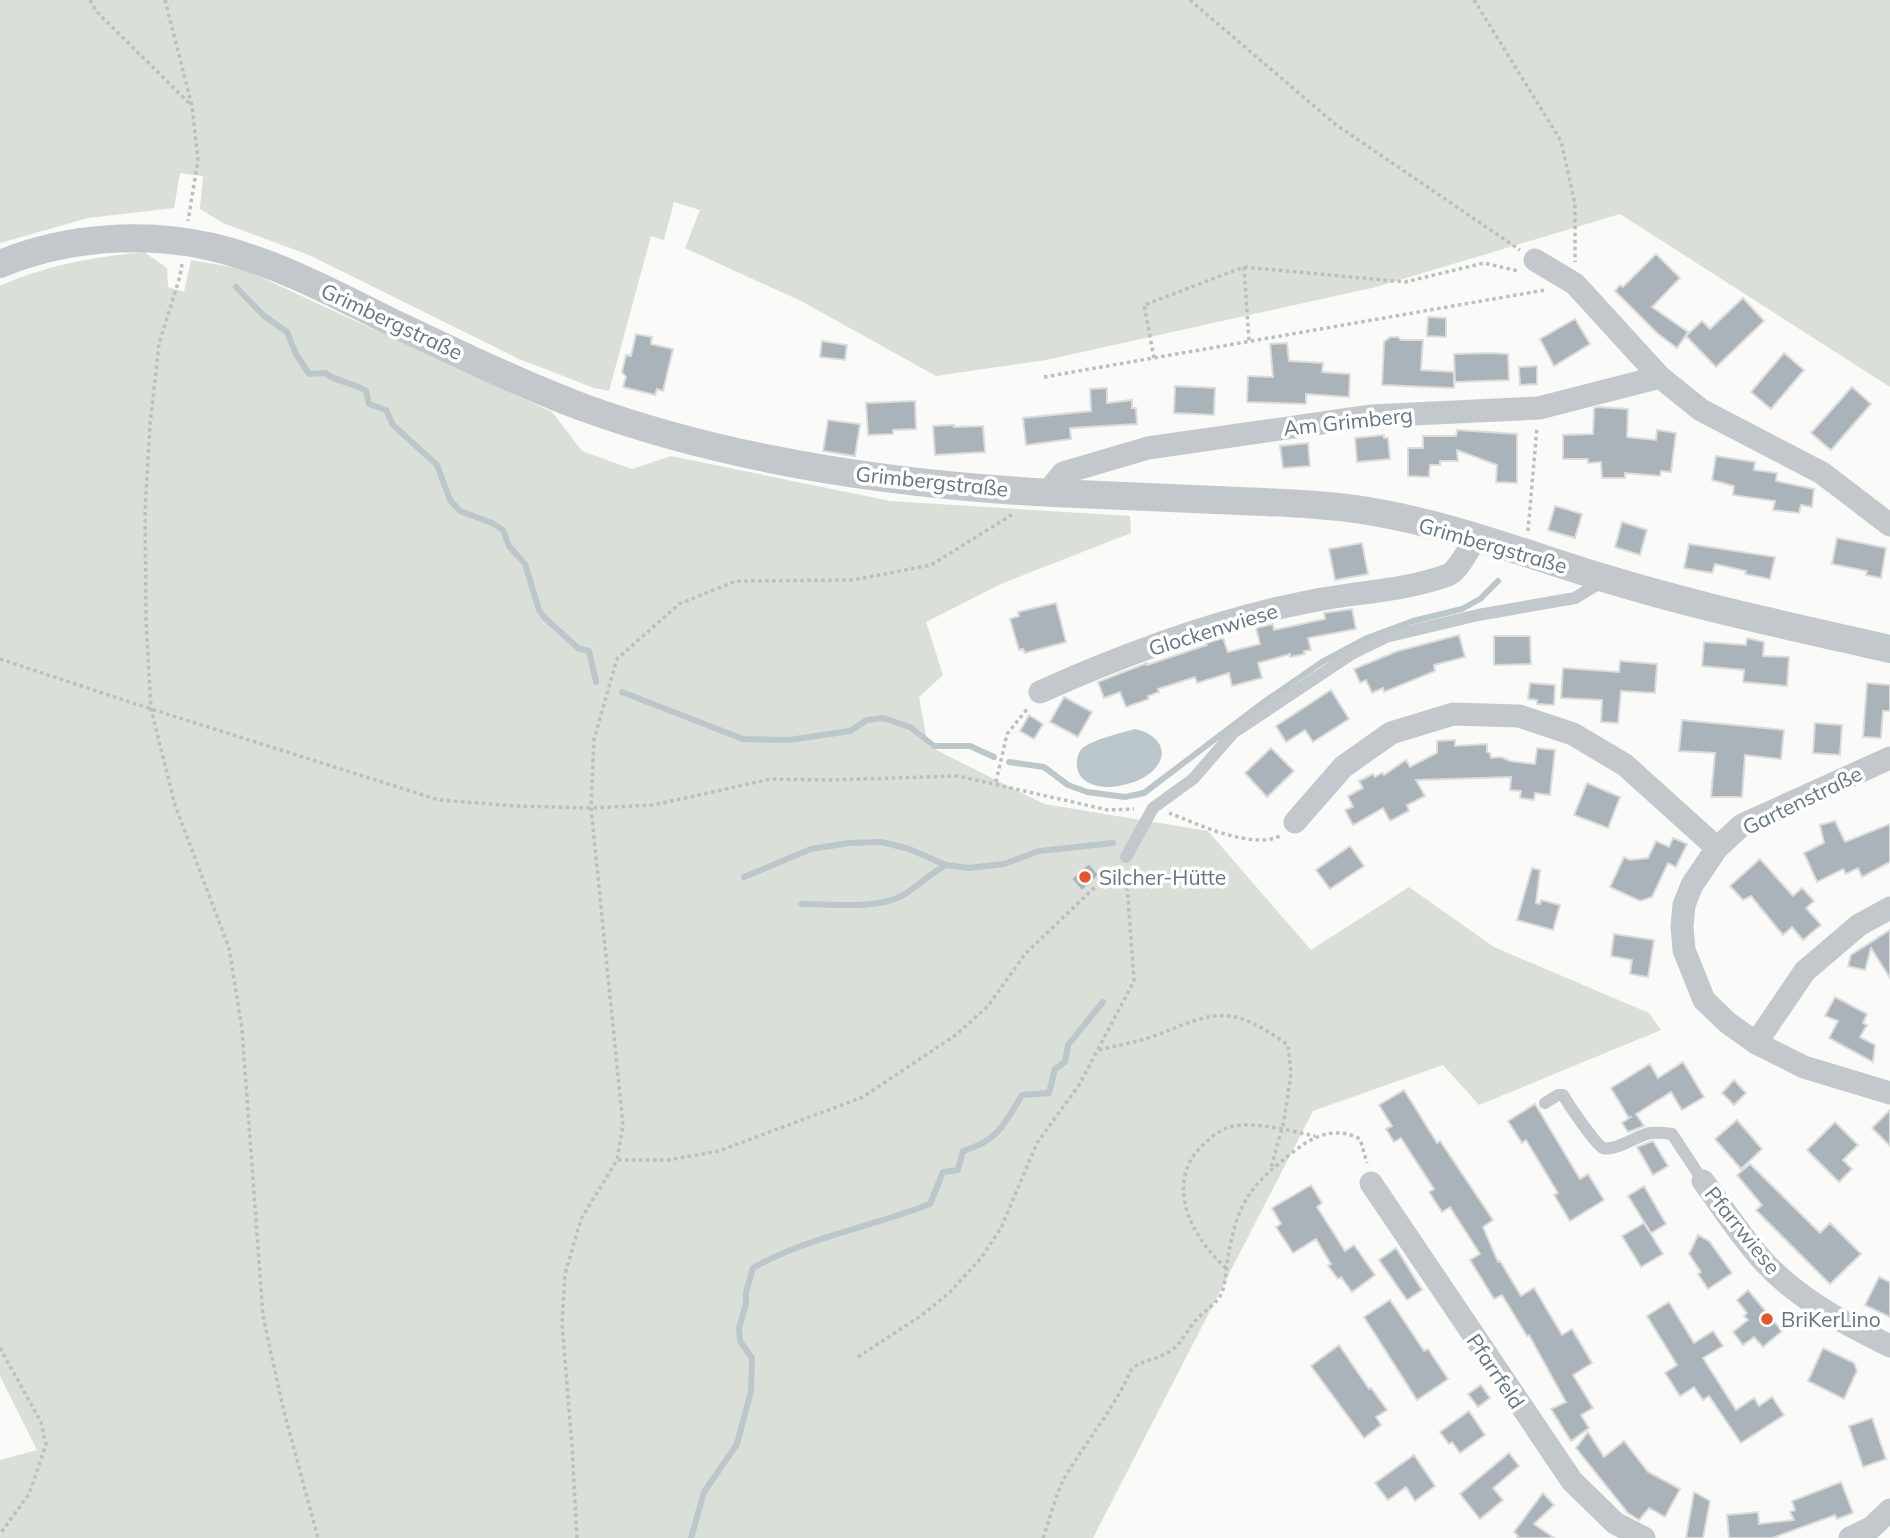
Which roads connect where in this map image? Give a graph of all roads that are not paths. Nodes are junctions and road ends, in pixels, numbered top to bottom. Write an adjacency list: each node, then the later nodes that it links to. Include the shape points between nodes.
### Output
1 (0, 264): 4 (street, Grimbergstraße, via 95,240 140,239 214,247 267,264 448,349 620,420 737,452 883,479)
2 (1529, 266): 3 (street, via 1575,284)
3 (1660, 377): 4 (street, Am Grimberg, via 1539,408 1371,416 1148,448 1062,473); 5 (street, via 1701,410 1822,473)
4 (1047, 493): 6 (street, Grimbergstraße, via 1319,505 1371,511)
5 (1890, 525)
6 (1476, 537): 7 (street, Grimbergstraße); 9 (street, Glockenwiese, via 1451,574 1310,601 1204,629)
7 (1607, 579): 8 (street, Grimbergstraße); 13 (lane, via 1575,598 1386,637 1353,653 1233,733 1193,779 1153,807)
8 (1890, 649)
9 (1040, 692)
10 (1890, 758): 12 (street, Gartenstraße, via 1742,825)
11 (1295, 822): 12 (street, via 1343,767 1391,733 1453,714 1519,716 1573,734 1625,765)
12 (1717, 848): 15 (street, Gartenstraße, via 1684,905 1684,950 1704,1000)
13 (1126, 857)
14 (1890, 908): 15 (street, via 1859,925 1805,971)
15 (1756, 1043): 16 (street, Gartenstraße, via 1804,1067)
16 (1890, 1093)
17 (1545, 1103): 18 (lane, via 1563,1095 1606,1149 1648,1133 1672,1134)
18 (1703, 1181): 20 (street, Pfarrwiese, via 1765,1262 1785,1280 1823,1311)
19 (1371, 1183): 23 (street, Pfarrfeld, via 1572,1481 1615,1523)
20 (1890, 1346)
21 (1890, 1510): 22 (street)
22 (1867, 1535)
23 (1644, 1538)

